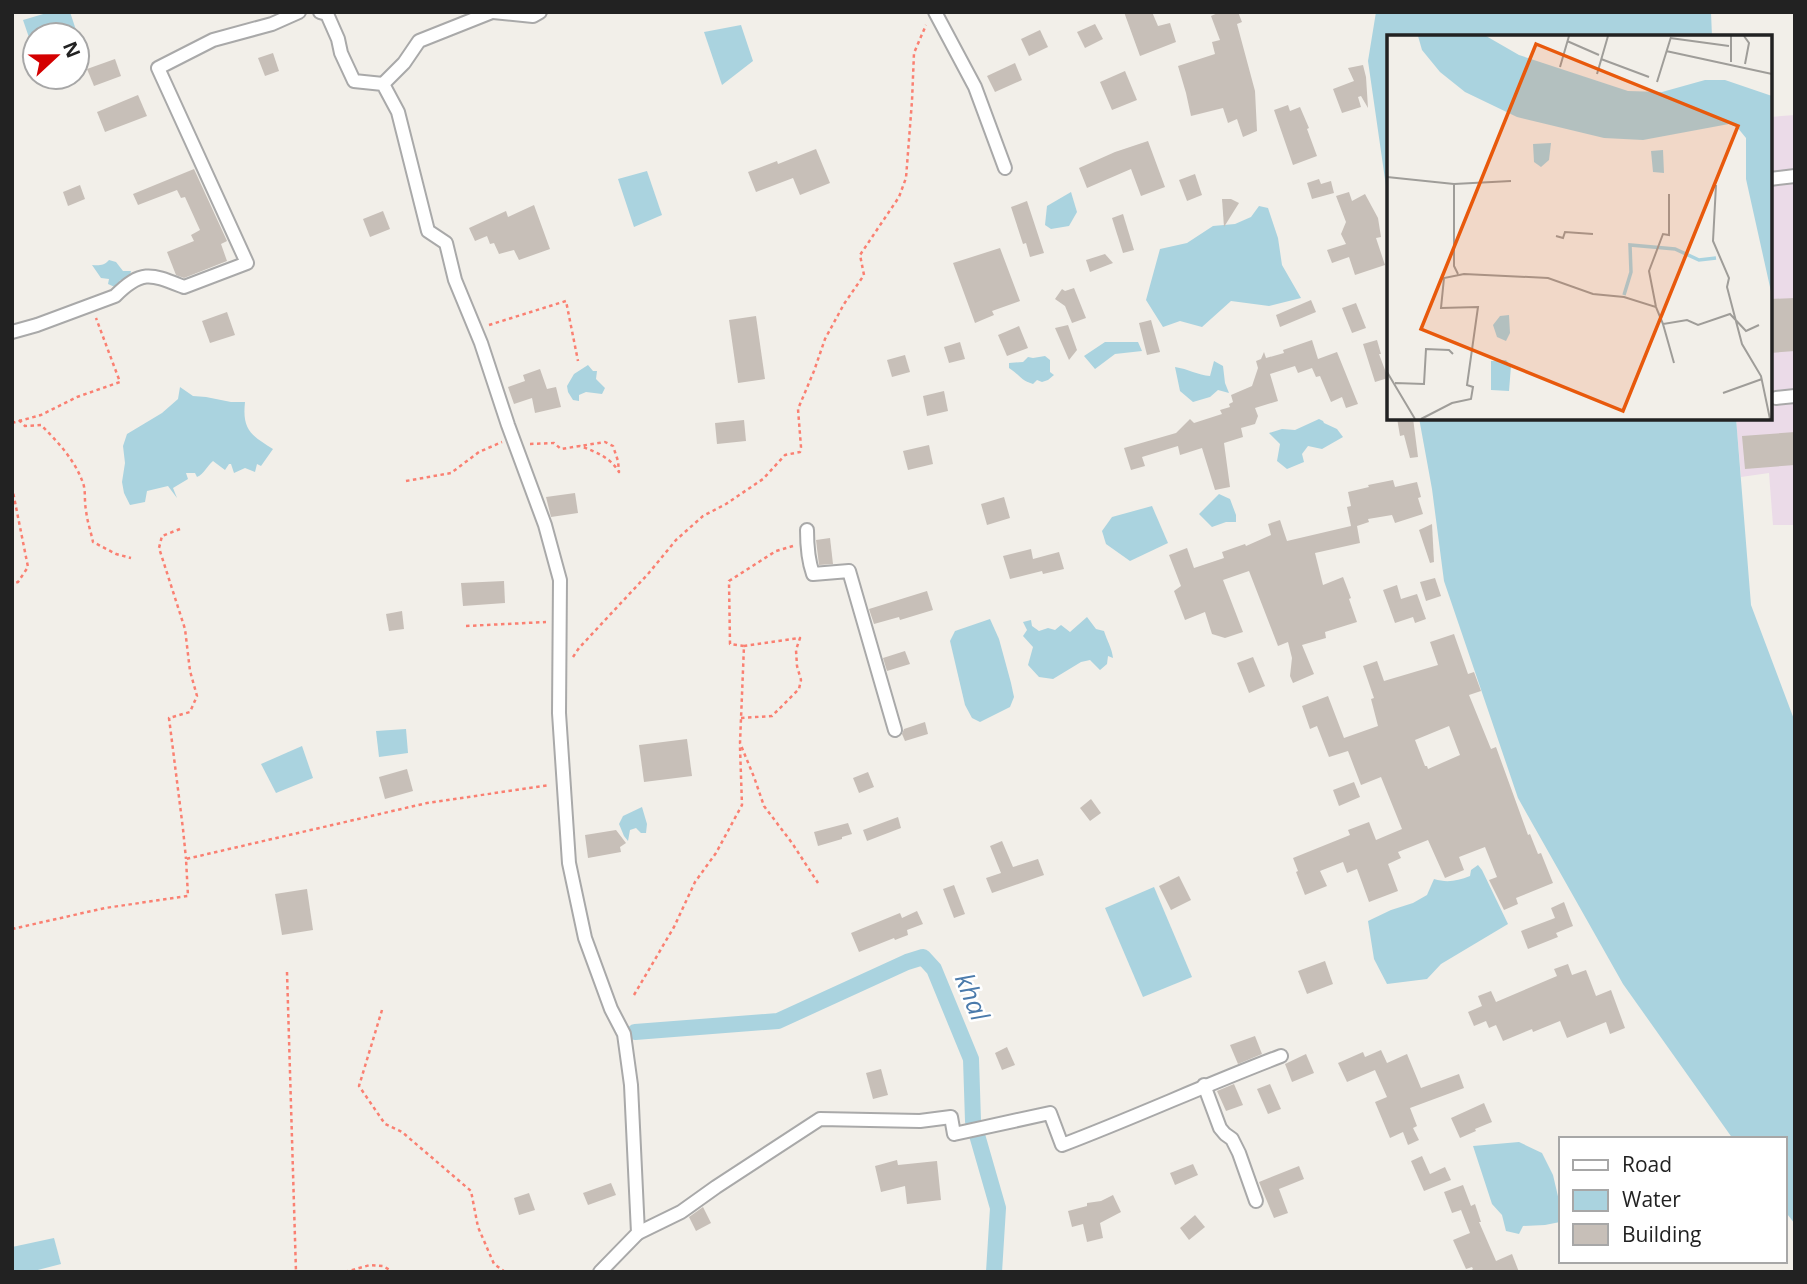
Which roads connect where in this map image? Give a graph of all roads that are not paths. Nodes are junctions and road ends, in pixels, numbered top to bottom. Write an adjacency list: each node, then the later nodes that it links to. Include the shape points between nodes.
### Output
1 (299, 12): 10 (street, via 213,40 158,68 247,263 184,287 160,277 137,278 115,296)
2 (320, 12): 6 (street, via 327,15 354,81)
3 (493, 12): 4 (street, via 533,16); 6 (street, via 419,41)
4 (541, 12)
5 (931, 17): 7 (street, via 975,88)
6 (383, 84): 18 (street, via 398,112 428,231 446,243 454,280 545,525 560,580 559,713 569,863 585,937 624,1034)
7 (1004, 168)
8 (1795, 176): 9 (street)
9 (1772, 179)
10 (12, 332)
11 (1795, 396): 12 (street)
12 (1776, 398)
13 (807, 537): 14 (street, via 813,574 849,571)
14 (895, 730)
15 (1281, 1056): 16 (street)
16 (1205, 1085): 17 (street, via 1220,1128 1239,1153); 18 (street, via 1062,1145 1050,1113 954,1134 951,1117 920,1121 820,1119 681,1212)
17 (1256, 1201)
18 (638, 1233): 19 (street)
19 (600, 1272)

